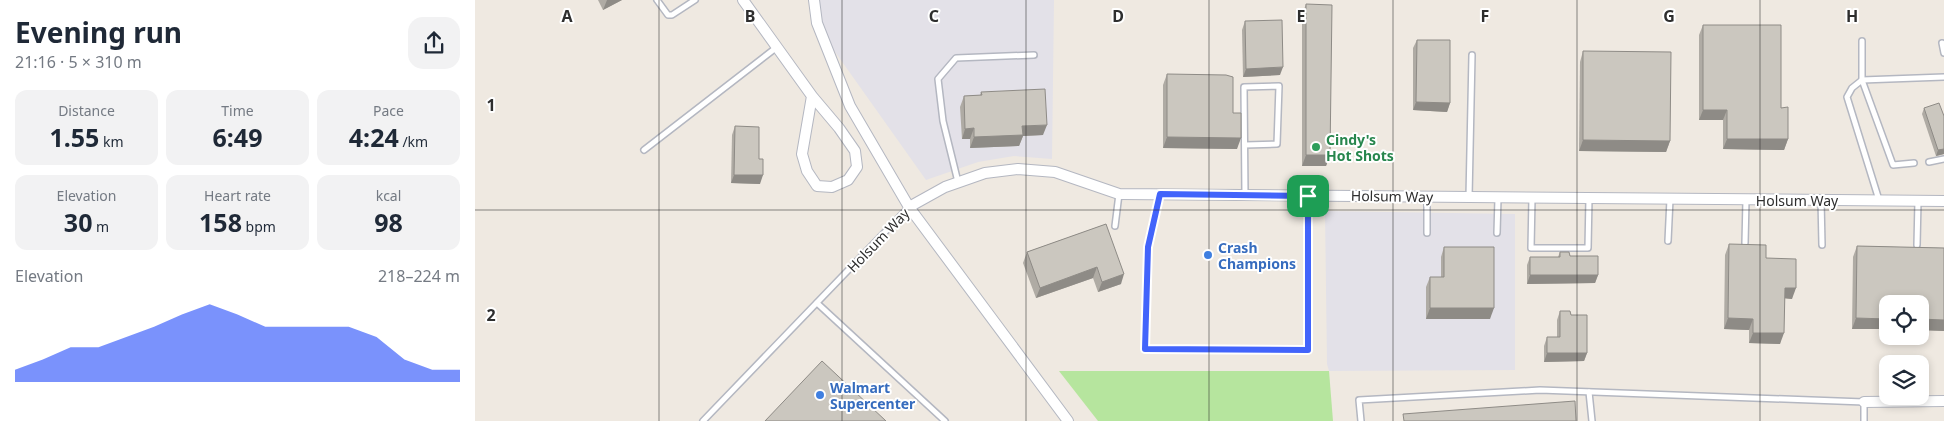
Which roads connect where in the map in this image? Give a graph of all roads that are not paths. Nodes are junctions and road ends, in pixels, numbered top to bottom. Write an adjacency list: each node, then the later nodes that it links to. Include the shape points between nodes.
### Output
1 (657, 0): 2 (lane, via 668,15)
2 (695, 0)
3 (743, 0): 7 (street)
4 (814, 0): 35 (street, via 817,23 850,106)
5 (1862, 41): 12 (lane)
6 (1942, 43): 8 (lane)
7 (777, 47): 13 (street); 15 (lane)
8 (1944, 53)
9 (1034, 55): 19 (lane, via 956,58 938,79 943,120)
10 (1472, 55): 27 (lane)
11 (1944, 77): 12 (lane)
12 (1862, 80): 18 (lane, via 1893,165); 32 (lane, via 1847,97)
13 (812, 96): 13 (street, via 855,151 857,166 848,180 833,187 817,186 807,171 802,154)
14 (1245, 145): 14 (lane, via 1244,87 1279,86 1277,144); 22 (lane)
15 (644, 150)
16 (1944, 159): 17 (lane)
17 (1929, 162)
18 (1914, 163)
19 (958, 182): 20 (street, Holsum Way, via 985,173 1018,169 1055,172); 35 (street, Holsum Way)
20 (1119, 194): 21 (street, Holsum Way); 36 (lane)
21 (1160, 194): 22 (street, Holsum Way); 23 (lane, via 1148,247 1145,349 1308,350)
22 (1245, 195): 23 (street, Holsum Way)
23 (1308, 196): 24 (street, Holsum Way)
24 (1427, 196): 27 (street, Holsum Way); 37 (lane)
25 (1498, 197): 26 (street, Holsum Way); 27 (street, Holsum Way); 38 (lane)
26 (1532, 197): 28 (street, Holsum Way); 28 (lane, via 1531,248 1588,248)
27 (1469, 198)
28 (1589, 198): 29 (street, Holsum Way)
29 (1670, 198): 30 (street, Holsum Way); 39 (lane)
30 (1746, 199): 31 (street, Holsum Way); 40 (lane)
31 (1821, 200): 32 (street, Holsum Way); 41 (lane)
32 (1879, 200): 33 (street, Holsum Way)
33 (1918, 200): 34 (street, Holsum Way); 42 (lane)
34 (1944, 200)
35 (909, 207): 43 (lane, Holsum Way); 49 (street)
36 (1115, 226)
37 (1427, 233)
38 (1497, 233)
39 (1668, 241)
40 (1745, 243)
41 (1822, 245)
42 (1917, 245)
43 (817, 303): 47 (lane, Holsum Way); 48 (lane)
44 (1589, 392): 46 (lane); 50 (lane, via 1540,390 1359,400); 51 (lane)
45 (1944, 401): 46 (street)
46 (1864, 402): 52 (lane)
47 (703, 421)
48 (945, 421)
49 (1068, 421)
50 (1361, 421)
51 (1593, 421)
52 (1864, 421)

